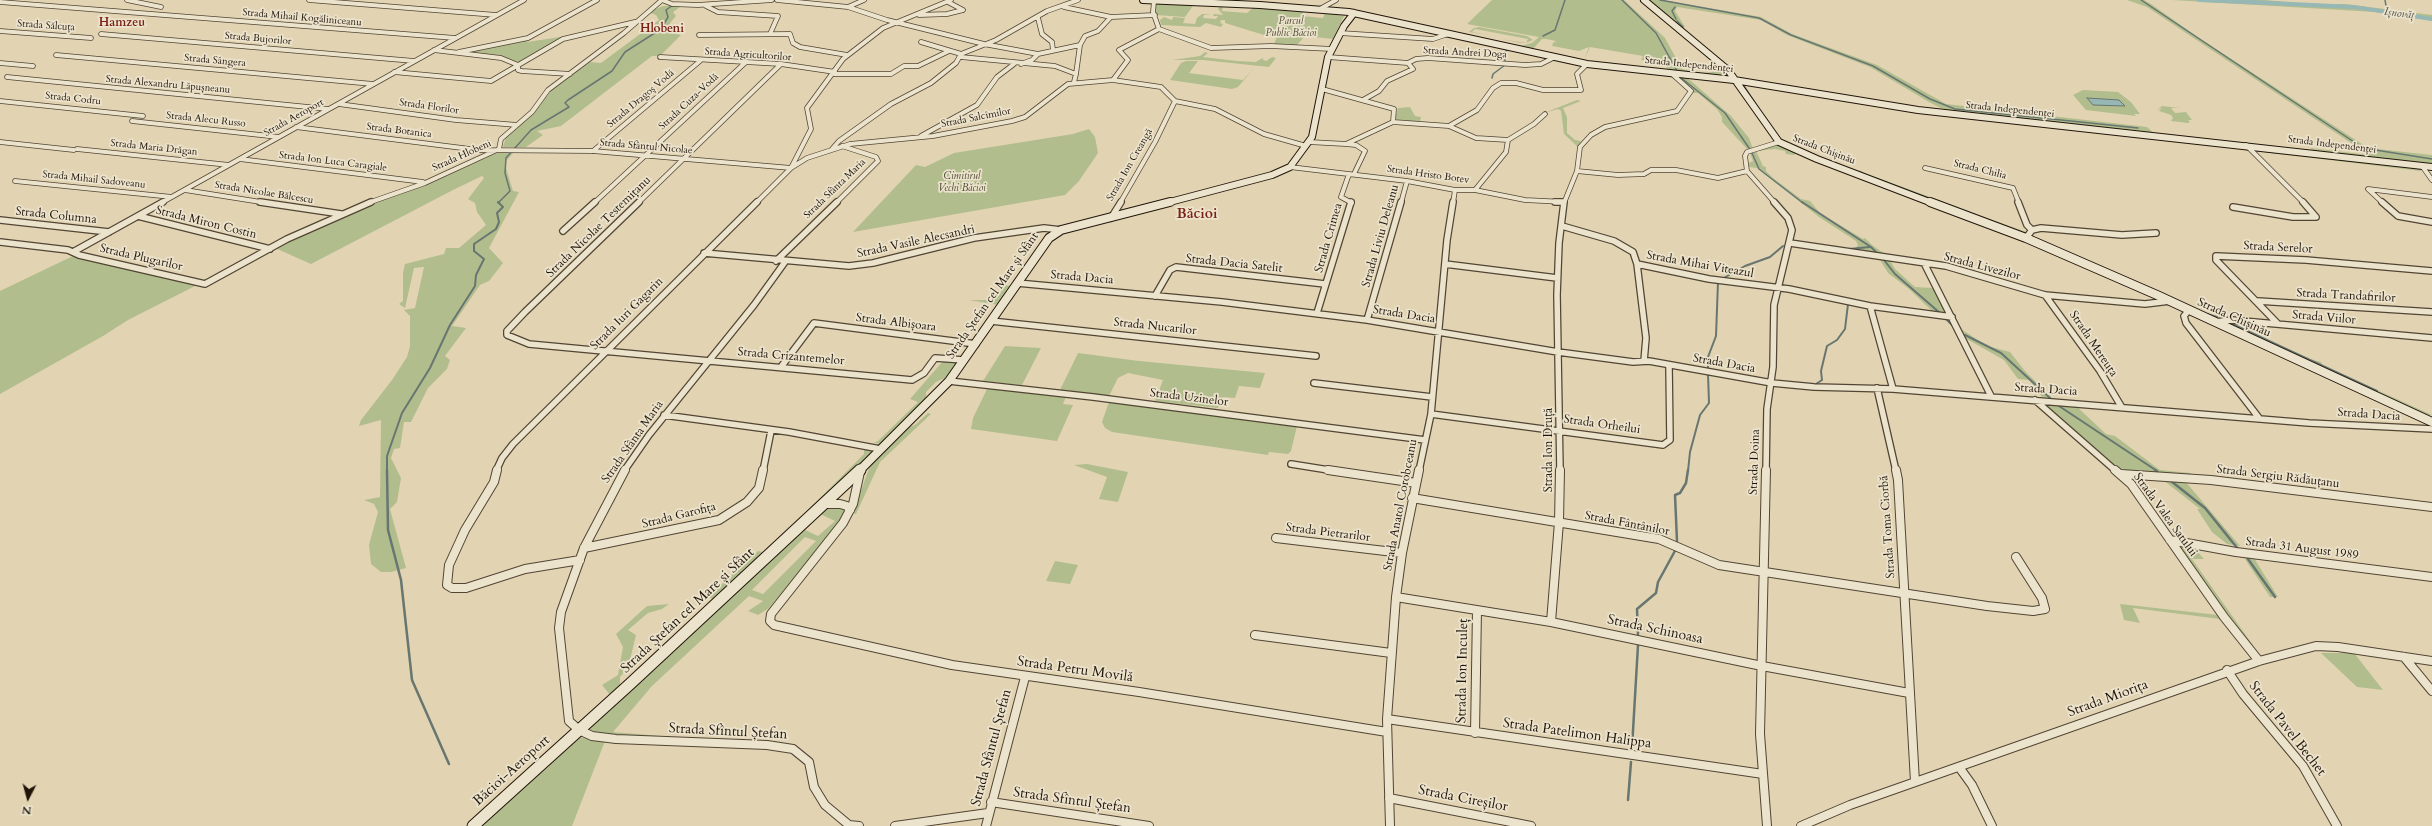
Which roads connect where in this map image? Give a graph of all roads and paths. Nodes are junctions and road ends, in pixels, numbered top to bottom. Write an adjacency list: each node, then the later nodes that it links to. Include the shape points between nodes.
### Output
1 (127, 0): 21 (street)
2 (309, 0): 27 (street)
3 (524, 0): 27 (street, Strada Aeroport)
4 (597, 0): 50 (street, via 528,38)
5 (662, 0): 18 (street); 24 (street, Strada Hlobeni)
6 (772, 0): 19 (street)
7 (777, 0): 22 (street)
8 (864, 0): 13 (street)
9 (1078, 0): 23 (street)
10 (1143, 0): 15 (main road, Strada Independenței)
11 (1336, 0): 25 (street)
12 (1644, 0): 78 (main road, Strada Chișinău, via 1712,55 1728,70)
13 (855, 1): 22 (street)
14 (950, 1): 28 (street, Strada Iuri Gagarin); 28 (street, via 963,10 947,14)
15 (1154, 1): 16 (main road, Strada Independenței); 29 (street)
16 (1175, 1): 25 (main road, Strada Independenței)
17 (0, 2): 42 (street, Strada Mihail Kogăliniceanu)
18 (672, 4): 20 (street); 24 (street)
19 (712, 4): 20 (street); 20 (street); 38 (street, via 718,12 778,16)
20 (698, 5)
21 (161, 7)
22 (848, 7): 33 (street)
23 (1064, 7): 30 (street); 31 (street, via 1047,12)
24 (652, 8): 32 (street, Strada Hlobeni)
25 (1320, 9): 26 (main road, Strada Independenței)
26 (1354, 13): 36 (main road, Strada Ștefan cel Mare și Sfânt); 39 (main road, Strada Independenței)
27 (496, 15): 42 (street, Strada Aeroport)
28 (917, 15): 33 (street, Strada Iuri Gagarin)
29 (1154, 15): 30 (street); 34 (street)
30 (1111, 17): 45 (street, via 1098,31 1085,36)
31 (1038, 18): 44 (street); 48 (street, via 1042,34 1052,42)
32 (635, 22): 68 (street, via 563,39); 74 (street, Strada Hlobeni)
33 (898, 22): 44 (street); 51 (street, Strada Iuri Gagarin, via 875,32)
34 (1159, 29): 46 (street, via 1211,48 1271,46); 77 (street, via 1119,50 1128,60)
35 (0, 31): 41 (street, Strada Sălcuța)
36 (1340, 33): 39 (street, via 1433,39); 46 (main road, Strada Ștefan cel Mare și Sfânt)
37 (101, 34): 59 (street, Strada Bujorilor)
38 (770, 34): 40 (street); 51 (street, via 790,34 795,45 806,49)
39 (1448, 34): 57 (main road, Strada Independenței)
40 (699, 35)
41 (91, 38)
42 (455, 38): 47 (street, Strada Aeroport)
43 (921, 42): 49 (street)
44 (984, 44): 52 (street); 54 (street)
45 (1080, 45): 48 (street); 75 (street)
46 (1332, 49): 55 (main road, Strada Ștefan cel Mare și Sfânt)
47 (433, 50): 50 (street); 59 (street, Strada Aeroport)
48 (1053, 50): 52 (street)
49 (949, 51): 54 (street); 72 (street, Strada Agricultorilor, via 918,66 904,66 891,74)
50 (459, 52): 68 (street, via 501,58)
51 (847, 54): 72 (street, Strada Iuri Gagarin)
52 (1038, 54): 58 (street)
53 (56, 55): 81 (street, Strada Sângera)
54 (961, 56): 65 (street); 105 (street, via 931,83 891,104 839,141)
55 (1328, 56): 63 (street, Strada Andrei Doga); 82 (main road, Strada Ștefan cel Mare și Sfânt)
56 (660, 57): 60 (street, Strada Agricultorilor)
57 (1552, 58): 63 (street, Strada Andrei Doga, via 1538,64 1428,58); 67 (main road, Strada Independenței)
58 (1032, 60): 66 (street); 69 (street)
59 (414, 61): 71 (street, Strada Aeroport)
60 (700, 61): 61 (street, Strada Agricultorilor); 106 (street, Strada Dragoș Vodă)
61 (746, 62): 64 (street, Strada Agricultorilor); 107 (street, Strada Cuza-Vodă)
62 (0, 63): 70 (street)
63 (1408, 63): 83 (street, via 1413,68 1388,81 1379,91)
64 (781, 64): 72 (street, Strada Agricultorilor); 109 (street, Strada Nicolae Testemițanu)
65 (1014, 64): 66 (street); 96 (street, via 997,77 977,105)
66 (1021, 64): 69 (street)
67 (1587, 64): 73 (main road, Strada Independenței); 93 (street, via 1577,74 1581,90 1542,90 1501,83 1482,99 1477,110)
68 (518, 65): 71 (street, via 491,81); 74 (street, via 518,70 522,71)
69 (1035, 65): 75 (street, via 1055,66)
70 (33, 66)
71 (394, 72): 81 (street, Strada Aeroport)
72 (834, 73): 114 (street, Strada Iuri Gagarin, via 807,108 811,129)
73 (1671, 73): 78 (main road, Strada Independenței); 116 (street, Strada Ion Druță, via 1690,91 1677,111 1600,129 1580,147)
74 (570, 74): 92 (street, Strada Hlobeni, via 548,90 532,112)
75 (1076, 76): 79 (street); 80 (street)
76 (7, 77): 87 (street, Strada Alexandru Lăpușneanu)
77 (1113, 80): 79 (street); 85 (street, via 1161,87)
78 (1734, 80): 99 (main road, Strada Chișinău); 102 (main road, Strada Independenței, via 1918,110)
79 (1085, 81): 80 (street)
80 (1074, 82): 96 (street, Strada Salcîmilor, via 1025,116 1012,121)
81 (373, 84): 86 (street, Strada Aeroport)
82 (1322, 89): 83 (street); 100 (main road, Strada Ștefan cel Mare și Sfânt, via 1313,134)
83 (1363, 100): 91 (street, via 1394,109)
84 (0, 101): 89 (street, Strada Codru)
85 (1175, 101): 100 (street, via 1214,109 1259,132); 132 (street, Strada Ion Creangă, via 1155,142)
86 (338, 104): 87 (street, Strada Aeroport); 92 (street, Strada Florilor, via 456,120)
87 (328, 109): 94 (street, Strada Aeroport)
88 (1546, 114): 97 (street)
89 (143, 116)
90 (132, 121): 95 (street, Strada Alecu Russo)
91 (1393, 122): 93 (street); 101 (street)
92 (517, 125): 104 (street, Strada Hlobeni, via 501,139)
93 (1449, 126): 97 (street, via 1476,138)
94 (296, 127): 95 (street, Strada Aeroport); 104 (street, Strada Botanica, via 478,150)
95 (279, 137): 108 (street, Strada Aeroport)
96 (918, 138): 103 (street, Strada Salcîmilor, via 865,141)
97 (1508, 140): 125 (street, via 1506,152)
98 (0, 142): 110 (street, Strada Maria Drăgan)
99 (1779, 142): 117 (street, via 1745,154); 141 (main road, Strada Chișinău, via 1817,159)
100 (1307, 144): 101 (street); 112 (main road, Strada Ștefan cel Mare și Sfânt)
101 (1346, 144): 118 (street, Strada Crimea, via 1356,145 1365,151)
102 (2246, 145): 111 (main road, Strada Independenței); 129 (street, via 2316,217)
103 (842, 146): 105 (street); 147 (street, Strada Sfânta Maria, via 876,157 878,161)
104 (499, 149): 106 (street, Strada Sfântul Nicolae); 122 (street, Strada Hlobeni)
105 (832, 149): 114 (street)
106 (593, 152): 107 (street, Strada Sfântul Nicolae)
107 (645, 156): 109 (street, Strada Sfântul Nicolae); 138 (street, Strada Cuza-Vodă)
108 (240, 158): 110 (street, Strada Aeroport); 122 (street, Strada Ion Luca Caragiale)
109 (683, 160): 114 (street, Strada Sfântul Nicolae); 173 (street, Strada Nicolae Testemițanu, via 507,331 506,335 529,344)
110 (229, 165): 123 (street, Strada Aeroport)
111 (2422, 166): 113 (main road, Strada Independenței); 121 (street)
112 (1290, 167): 118 (street, Strada Hristo Botev); 132 (main road, Strada Ștefan cel Mare și Sfânt, via 1272,175)
113 (2432, 167)
114 (790, 168): 146 (street, Strada Iuri Gagarin)
115 (1925, 168): 137 (street, Strada Chilia, via 2015,190 2027,224)
116 (1578, 171): 117 (street, via 1639,175 1651,170 1676,170 1718,178); 128 (street, Strada Ion Druță)
117 (1747, 171): 143 (street, Strada Doina, via 1788,218 1792,230)
118 (1351, 174): 120 (street, Strada Hristo Botev); 155 (street, Strada Crimea, via 1340,193 1341,197 1352,204)
119 (15, 180): 126 (street, Strada Mihail Sadoveanu)
120 (1407, 180): 124 (street, Strada Hristo Botev); 166 (street, Strada Liviu Deleanu)
121 (2432, 180)
122 (425, 183): 130 (street, Strada Hlobeni)
123 (185, 190): 126 (street, Strada Aeroport); 130 (street, Strada Nicolae Bălcescu)
124 (1455, 190): 125 (street, Strada Hristo Botev); 150 (street, Strada Anatol Corobceanu)
125 (1475, 190): 128 (street, Strada Hristo Botev, via 1525,200)
126 (172, 197): 131 (street, Strada Aeroport)
127 (2432, 197): 134 (street, via 2368,188 2398,216)
128 (1564, 202): 135 (street, Strada Ion Druță)
129 (2233, 207)
130 (341, 214): 144 (street, Strada Hlobeni)
131 (138, 216): 139 (street, Strada Aeroport); 144 (street, Strada Miron Costin)
132 (1111, 218): 136 (main road, Strada Ștefan cel Mare și Sfânt)
133 (0, 220): 139 (street, Strada Columna)
134 (2432, 222)
135 (1562, 226): 151 (street, Strada Mihai Viteazul, via 1614,241 1633,252); 153 (street, Strada Ion Druță)
136 (1061, 230): 148 (street, Strada Vasile Alecsandri, via 1044,228 974,238 861,265 835,266); 154 (main road, Strada Ștefan cel Mare și Sfânt, via 1049,238)
137 (2032, 230): 140 (street, via 2041,228 2122,235); 141 (street)
138 (562, 231)
139 (109, 232): 145 (street, Strada Aeroport)
140 (2156, 233)
141 (2026, 238): 159 (main road, Strada Chișinău)
142 (0, 242): 145 (street, Strada Plugarilor)
143 (1790, 243): 149 (street, Strada Livezilor); 156 (street, Strada Doina)
144 (270, 249): 145 (street, Strada Plugarilor, via 205,284)
145 (73, 252)
146 (704, 253): 147 (street, Strada Vasile Alecsandri); 173 (street, Strada Iuri Gagarin)
147 (776, 261): 148 (street, Strada Vasile Alecsandri)
148 (785, 262): 177 (street, Strada Sfânta Maria, via 758,300)
149 (1924, 263): 157 (street, Strada Livezilor, via 1967,271); 165 (street)
150 (1445, 264): 153 (street); 170 (street, Strada Anatol Corobceanu)
151 (1636, 264): 156 (street, Strada Mihai Viteazul, via 1709,279); 178 (street, via 1646,338)
152 (2432, 271): 160 (street, Strada Serelor, via 2306,260 2216,256 2216,260)
153 (1557, 278): 174 (street, Strada Ion Druță)
154 (1017, 283): 158 (street, Strada Dacia); 167 (main road, Strada Ștefan cel Mare și Sfânt)
155 (1326, 284): 158 (street, Strada Dacia Satelit, via 1176,267 1170,270); 164 (street, Strada Crimea)
156 (1777, 288): 161 (street); 183 (street, Strada Doina, via 1774,305)
157 (2045, 295): 159 (street, Strada Livezilor, via 2145,304); 189 (street, Strada Mereuța, via 2100,371)
158 (1155, 296): 164 (street, Strada Dacia)
159 (2170, 301): 162 (main road, Strada Chișinău)
160 (2258, 301): 163 (street, Strada Trandafirilor); 169 (street, Strada Serelor)
161 (1870, 306): 165 (street); 185 (street)
162 (2189, 310): 168 (main road, Strada Chișinău); 192 (street, via 2184,316 2186,323)
163 (2432, 312)
164 (1317, 314): 166 (street, Strada Dacia)
165 (1952, 317): 186 (street)
166 (1367, 320): 170 (street, Strada Dacia)
167 (991, 321): 172 (main road, Strada Ștefan cel Mare și Sfânt); 175 (street, Strada Nucarilor)
168 (2215, 322): 169 (street, Strada Viilor, via 2232,320); 193 (main road, Strada Chișinău)
169 (2278, 324): 171 (street, Strada Viilor)
170 (1439, 332): 174 (street, Strada Dacia); 187 (street, Strada Anatol Corobceanu)
171 (2432, 338)
172 (976, 344): 176 (main road, Strada Ștefan cel Mare și Sfânt); 180 (street, Strada Albișoara, via 814,323)
173 (606, 350): 177 (street, Strada Crizantemelor); 213 (street, Strada Iuri Gagarin, via 502,458 494,482 465,530 449,565 447,585 452,588 466,588 526,569)
174 (1558, 352): 178 (street, Strada Dacia); 196 (street, Strada Ion Druță)
175 (1316, 356)
176 (964, 360): 180 (street, Strada Crizantemelor, via 935,358 924,373 912,380); 181 (main road, Strada Ștefan cel Mare și Sfânt)
177 (708, 361): 180 (street, Strada Crizantemelor); 191 (street, Strada Sfânta Maria)
178 (1644, 361): 179 (street, Strada Dacia)
179 (1669, 366): 183 (street, Strada Dacia); 196 (street, Strada Orheilui, via 1668,444)
180 (781, 367)
181 (949, 381): 197 (street, Strada Uzinelor); 198 (main road, Strada Ștefan cel Mare și Sfânt)
182 (1314, 383): 187 (street)
183 (1772, 383): 184 (street, Strada Dacia); 214 (street, Strada Doina, via 1767,409)
184 (1877, 388): 185 (street, Strada Dacia); 216 (street, Strada Toma Ciorbă, via 1898,480)
185 (1893, 389): 186 (street, Strada Dacia)
186 (1991, 396): 188 (street, Strada Dacia)
187 (1432, 397): 190 (street, Strada Anatol Corobceanu)
188 (2035, 400): 189 (street, Strada Dacia); 201 (street, Strada Valea Satului)
189 (2121, 406): 192 (street, Strada Dacia)
190 (1431, 414): 196 (street, Strada Orheilui); 197 (street, Strada Anatol Corobceanu)
191 (664, 415): 195 (street); 210 (street, Strada Sfânta Maria, via 618,480)
192 (2259, 418): 194 (street, Strada Dacia)
193 (2430, 420)
194 (2432, 429)
195 (771, 430): 198 (street); 210 (street, Strada Garofița, via 759,488 747,502 734,511 719,520)
196 (1560, 431): 207 (street, Strada Ion Druță)
197 (1425, 440): 202 (street, Strada Anatol Corobceanu)
198 (880, 449): 200 (main road, Strada Ștefan cel Mare și Sfânt)
199 (1291, 464): 202 (street)
200 (861, 469): 204 (main road, Strada Ștefan cel Mare și Sfânt); 206 (street, Strada Ștefan cel Mare și Sfânt)
201 (2121, 474): 205 (street, Strada Sergiu Rădăuțanu, via 2211,480); 209 (street, Strada Valea Satului)
202 (1416, 483): 203 (street, Strada Anatol Corobceanu)
203 (1412, 498): 207 (street, Strada Fântânilor); 211 (street, Strada Anatol Corobceanu)
204 (824, 504): 206 (street, via 840,504); 234 (main road, Strada Ștefan cel Mare și Sfânt)
205 (2432, 507)
206 (850, 510): 219 (street, Strada Ștefan cel Mare și Sfânt, via 843,523)
207 (1560, 522): 214 (street, Strada Fântânilor, via 1659,539 1683,548 1709,563); 220 (street, Strada Ion Druță)
208 (1276, 538): 211 (street, Strada Pietrarilor)
209 (2170, 540): 215 (street, Strada 31 August 1989, via 2236,552); 224 (street, Strada Valea Satului, via 2224,618)
210 (584, 548): 213 (street, Strada Sfânta Maria)
211 (1402, 553): 217 (street, Strada Anatol Corobceanu)
212 (2016, 557): 216 (street, Strada Toma Ciorbă, via 2042,598 2045,608 2033,611)
213 (580, 560): 234 (street, Strada Sfânta Maria, via 561,612 559,628 569,721)
214 (1763, 572): 216 (street, Strada Fântânilor); 226 (street, Strada Doina)
215 (2432, 577)
216 (1904, 593): 230 (street, Strada Toma Ciorbă)
217 (1396, 597): 218 (street, Strada Schinoasa); 222 (street, Strada Anatol Corobceanu)
218 (1477, 610): 220 (street, Strada Schinoasa); 233 (street, Strada Ion Inculeț)
219 (771, 614): 228 (street, Strada Petru Movilă, via 770,621 783,628 952,665)
220 (1552, 622): 226 (street, Strada Schinoasa)
221 (1255, 635): 222 (street)
222 (1391, 653): 231 (street, Strada Anatol Corobceanu)
223 (2404, 657): 224 (street, Strada Miorița, via 2316,646); 225 (street, Strada Miorița); 229 (street)
224 (2259, 661): 227 (street, Strada Miorița)
225 (2432, 661)
226 (1762, 666): 230 (street, Strada Schinoasa); 236 (street, Strada Doina, via 1760,734)
227 (2227, 670): 235 (street, Strada Miorița); 251 (street, Strada Pavel Bechet, via 2243,694 2303,766)
228 (1025, 677): 232 (street, Strada Petru Movilă, via 1138,692); 239 (street, Strada Sfântul Ștefan)
229 (2432, 690)
230 (1909, 692): 237 (street, Strada Toma Ciorbă)
231 (1387, 719): 232 (street, Strada Anatol Corobceanu); 233 (street, Strada Patelimon Halippa)
232 (1387, 732): 238 (street, Strada Anatol Corobceanu)
233 (1475, 733): 236 (street, Strada Patelimon Halippa)
234 (575, 734): 241 (main road, Băcioi-Aeroport); 242 (street, Strada Sfîntul Ștefan, via 616,740 766,745 793,749 808,762 814,787 825,805 849,825)
235 (1959, 767): 237 (street, Strada Miorița); 250 (street, via 1972,785)
236 (1764, 774): 248 (street, Strada Doina)
237 (1915, 782): 249 (street, Strada Miorița)
238 (1389, 798): 246 (street, Strada Anatol Corobceanu); 247 (street, Strada Cireșilor)
239 (991, 802): 240 (street, Strada Sfântul Ștefan); 245 (street, Strada Sfîntul Ștefan)
240 (988, 813): 243 (street); 244 (street, Strada Sfântul Ștefan)
241 (473, 826)
242 (859, 826)
243 (895, 826)
244 (986, 826)
245 (1149, 826)
246 (1390, 826)
247 (1531, 826)
248 (1767, 826)
249 (1801, 826)
250 (1992, 826)
251 (2337, 826)

